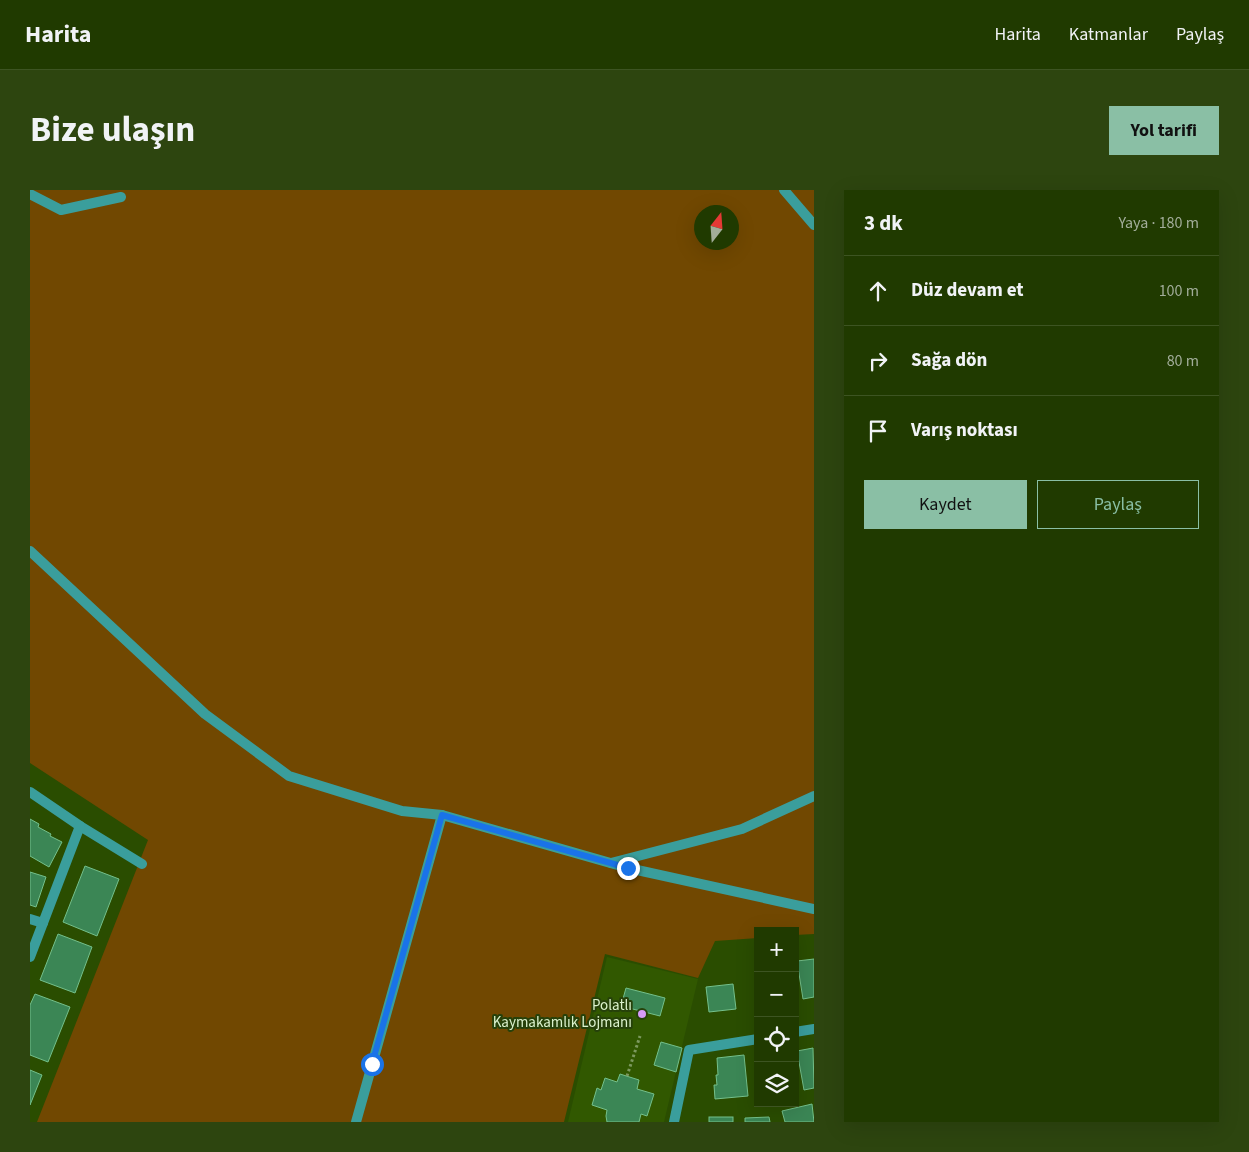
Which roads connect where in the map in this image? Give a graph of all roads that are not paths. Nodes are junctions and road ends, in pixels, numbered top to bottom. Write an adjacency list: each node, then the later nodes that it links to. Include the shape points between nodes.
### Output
1 (784, 190): 4 (street)
2 (30, 194): 3 (street, via 61,210)
3 (121, 197)
4 (814, 225)
5 (30, 551): 8 (street, via 205,714 289,776 402,811)
6 (30, 792): 9 (street)
7 (814, 796): 10 (street, via 742,829)
8 (442, 815): 10 (street); 19 (street)
9 (80, 826): 11 (street); 14 (street)
10 (610, 863): 12 (street)
11 (142, 864)
12 (814, 908)
13 (30, 919): 14 (street)
14 (43, 923): 15 (street)
15 (30, 957)
16 (814, 1029): 17 (street)
17 (799, 1031)
18 (754, 1039): 20 (street, via 689,1050)
19 (356, 1122)
20 (674, 1122)

